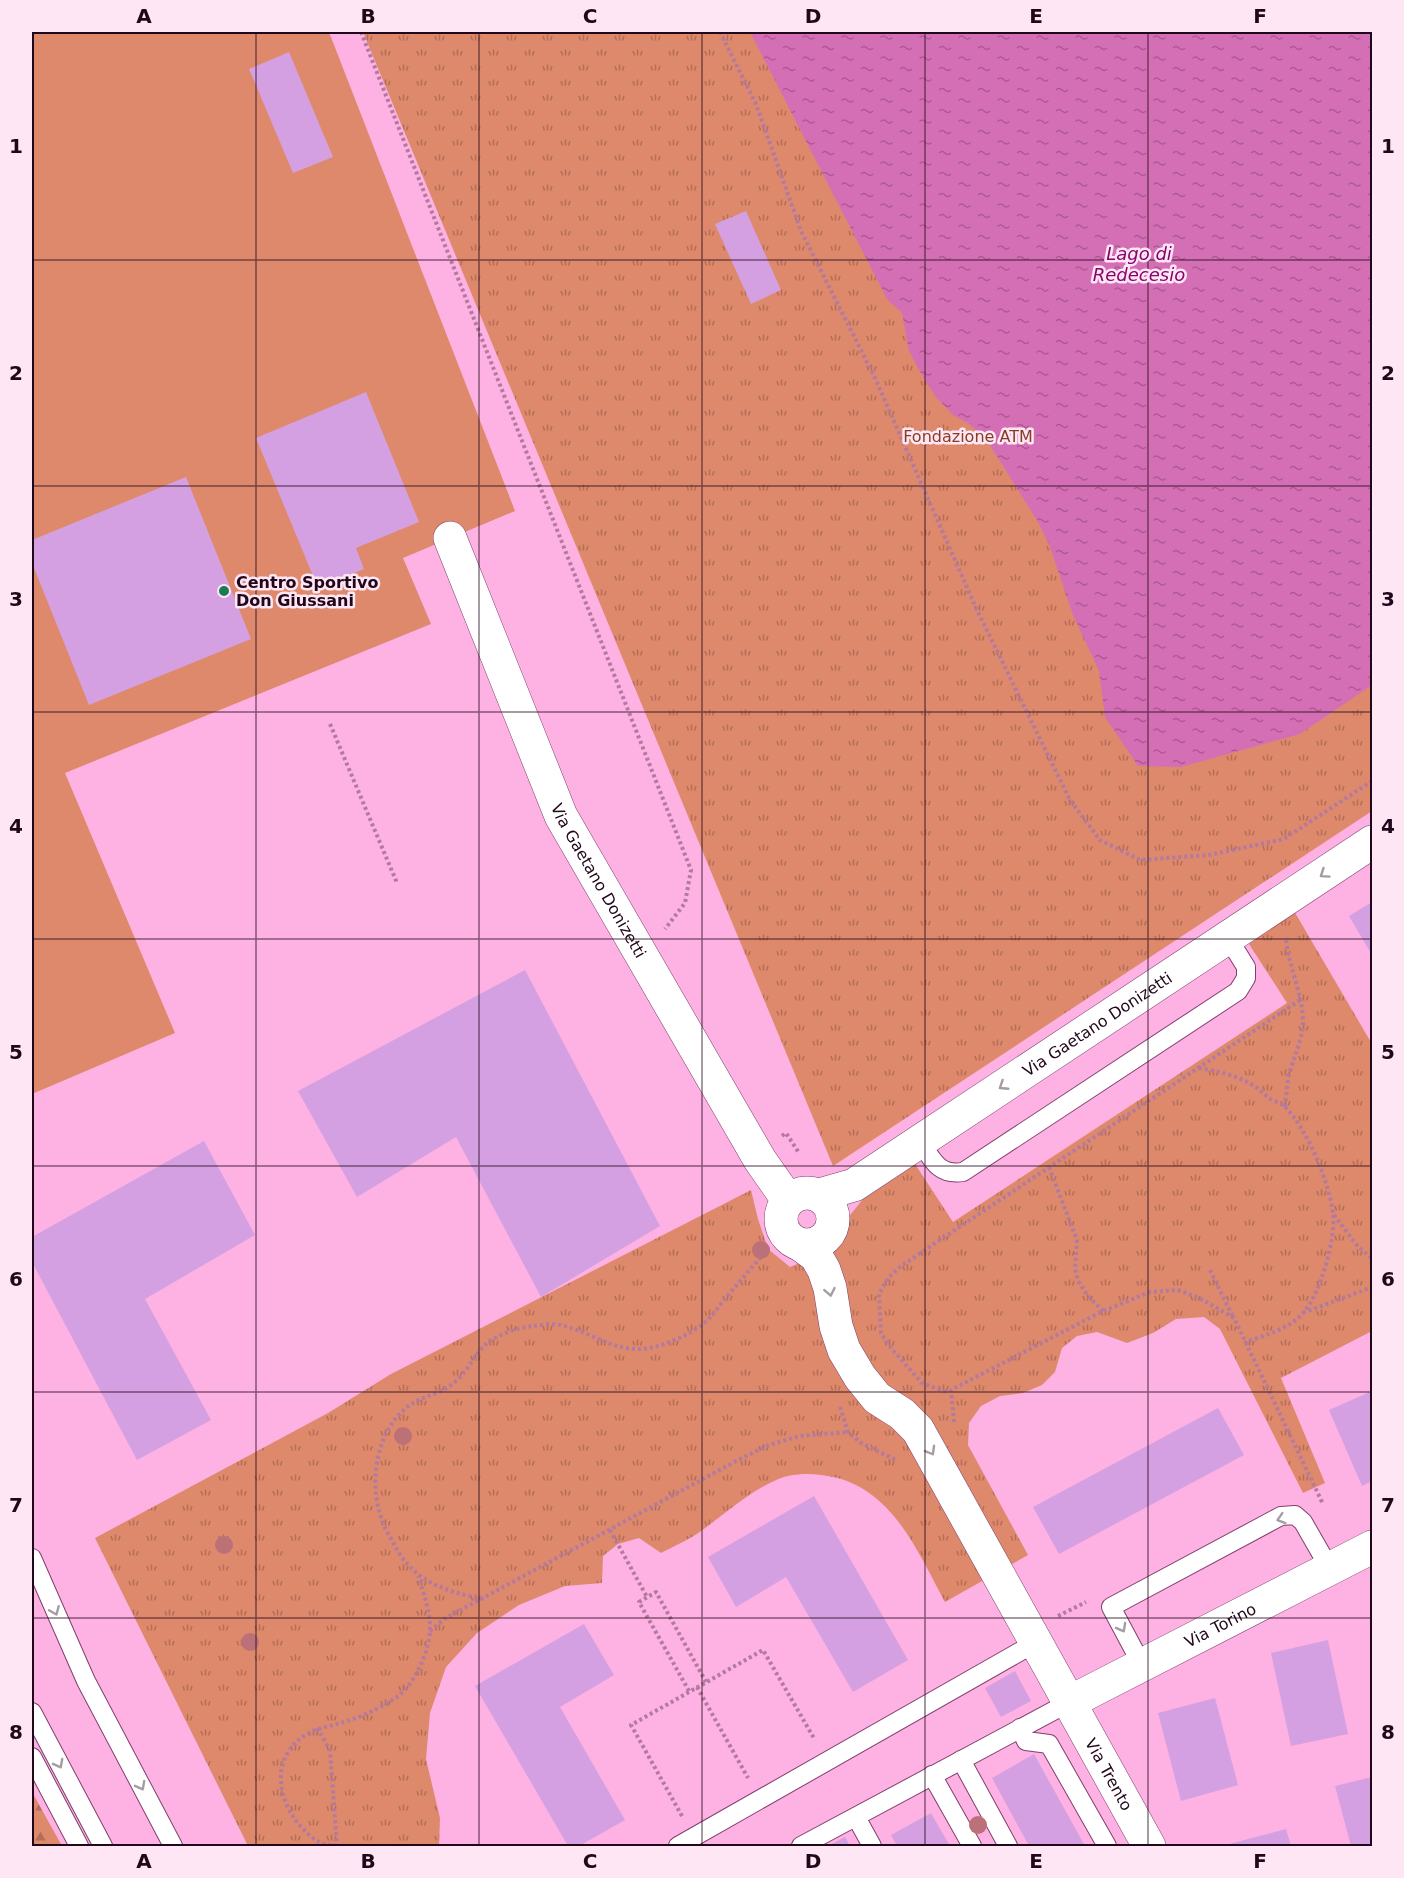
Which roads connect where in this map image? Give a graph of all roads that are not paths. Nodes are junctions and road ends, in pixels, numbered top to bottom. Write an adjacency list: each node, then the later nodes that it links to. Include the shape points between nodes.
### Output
1 (450, 538): 5 (street, Via Gaetano Donizetti, via 561,816 760,1160)
2 (1372, 842): 3 (street, Via Gaetano Donizetti, one-way to 3)
3 (1228, 938): 4 (street, Via Gaetano Donizetti, one-way to 4); 4 (lane, via 1246,966 1246,978 1238,991 963,1172 951,1174 938,1167)
4 (920, 1141): 5 (street, Via Gaetano Donizetti, via 854,1185)
5 (804, 1198): 6 (street, via 783,1208 782,1226); 6 (street, via 826,1200 834,1215 830,1232 818,1244)
6 (788, 1243): 10 (street, Via Trento, one-way to 10, via 816,1256 830,1288 844,1350 860,1377 877,1398 918,1430)
7 (1372, 1547): 9 (street, Via Torino)
8 (32, 1558): 21 (lane, one-way to 21, via 86,1681)
9 (1330, 1569): 11 (street, Via Torino); 11 (lane, one-way to 11, via 1303,1522 1295,1515 1281,1516 1110,1607)
10 (1043, 1631): 12 (street, Via Trento); 22 (lane, via 827,1762)
11 (1142, 1665): 12 (street, Via Torino)
12 (1068, 1703): 14 (lane); 28 (street, Via Trento)
13 (32, 1712): 20 (lane, one-way to 20)
14 (1020, 1728): 16 (lane); 27 (lane, via 1026,1741 1049,1744)
15 (32, 1757): 19 (lane)
16 (961, 1760): 17 (lane); 26 (lane)
17 (932, 1775): 18 (lane); 25 (lane)
18 (856, 1817): 23 (lane); 24 (lane)
19 (79, 1846)
20 (103, 1846)
21 (172, 1846)
22 (678, 1846)
23 (801, 1846)
24 (872, 1846)
25 (972, 1846)
26 (1008, 1846)
27 (1107, 1846)
28 (1149, 1846)

